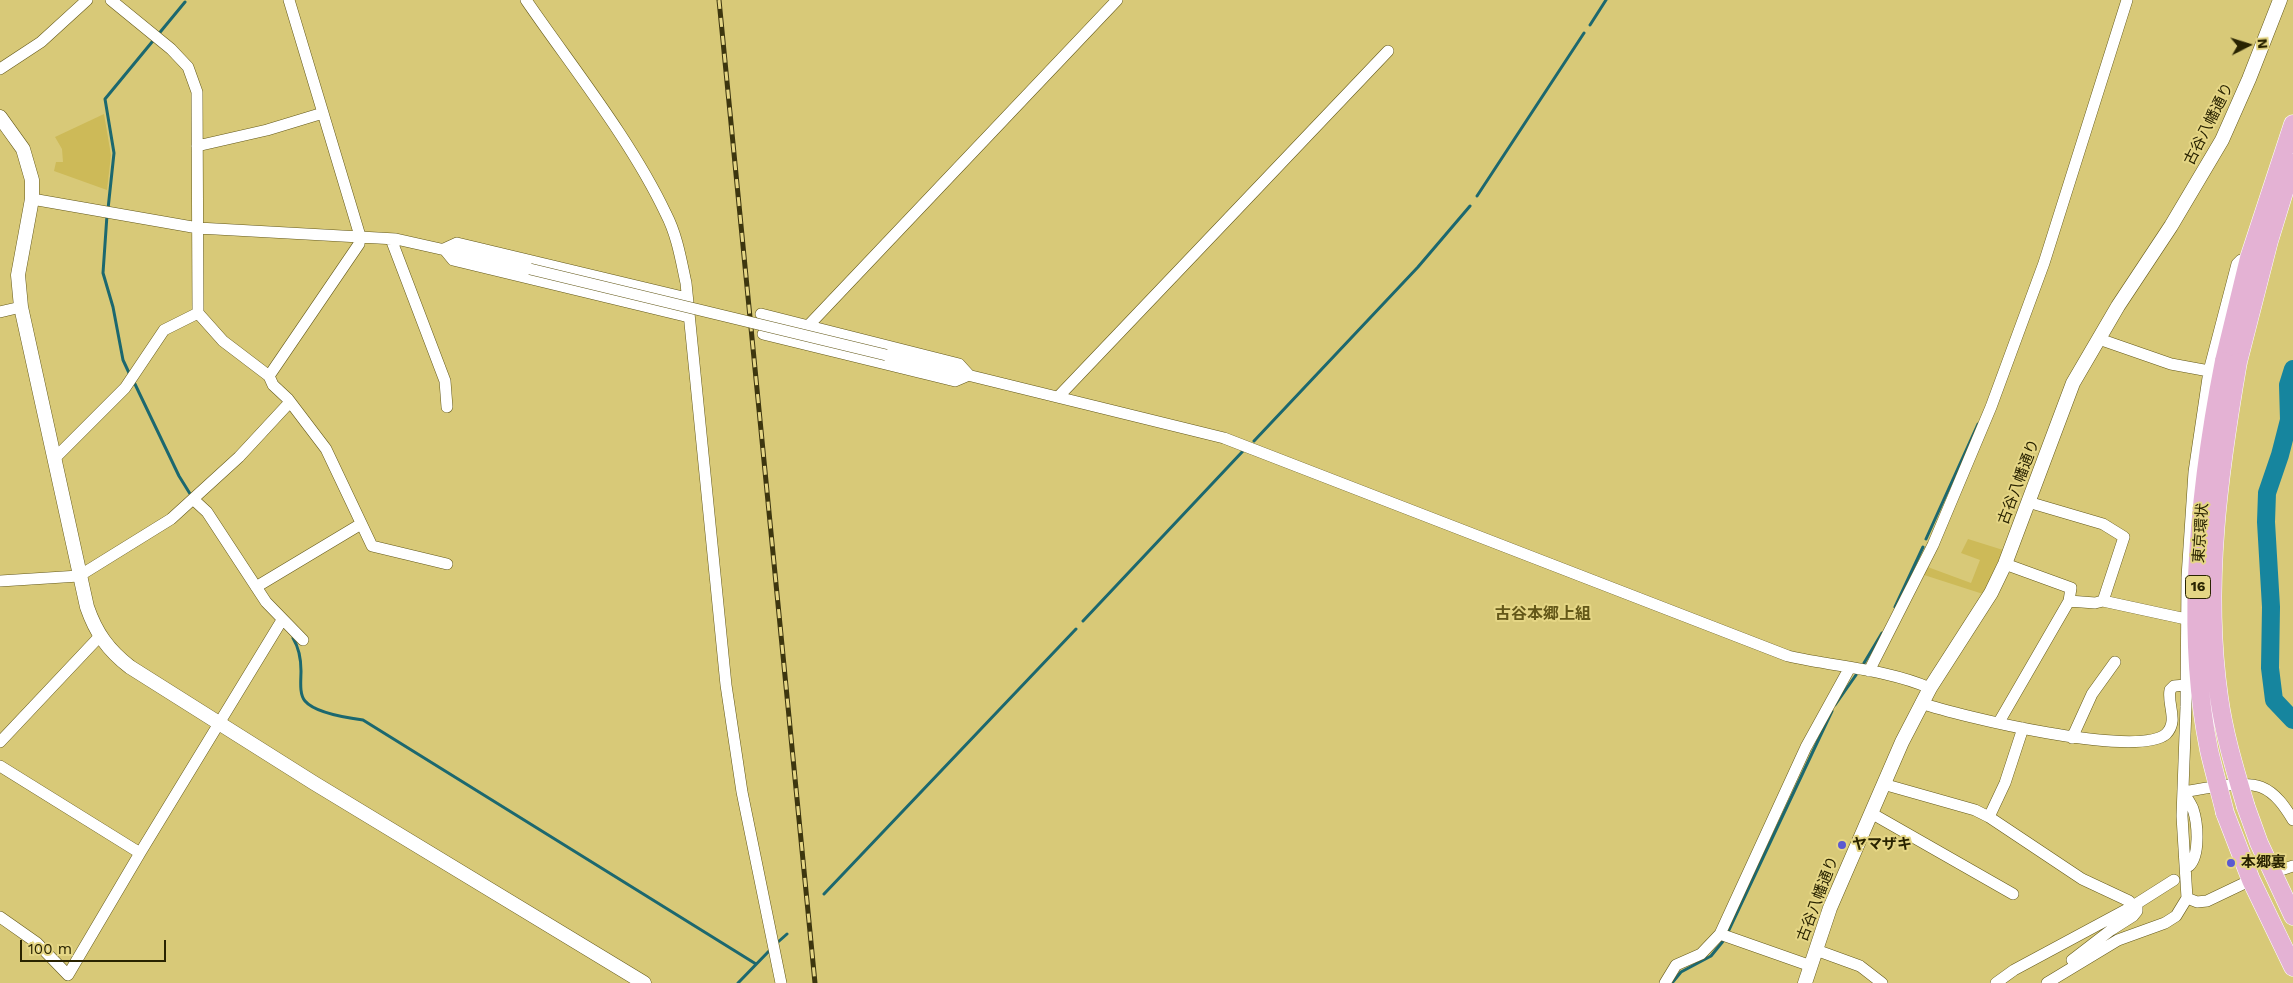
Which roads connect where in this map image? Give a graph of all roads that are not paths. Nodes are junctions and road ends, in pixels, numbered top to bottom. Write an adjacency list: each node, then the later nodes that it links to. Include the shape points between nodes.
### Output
1 (87, 0): 9 (street, via 41,42)
2 (112, 0): 13 (street, via 188,67 197,92)
3 (288, 0): 10 (street)
4 (526, 0): 21 (street, via 629,149 666,214 679,251)
5 (1117, 0): 27 (street)
6 (2127, 0): 54 (street, via 2044,263 1991,407 1933,545)
7 (2280, 0): 29 (street, 古谷八幡通り, via 2229,126 2171,226)
8 (1388, 51): 34 (street)
9 (0, 69)
10 (323, 113): 13 (street); 17 (street)
11 (0, 117): 15 (street, via 26,155)
12 (2293, 124): 20 (highway, 東京環状 / 16)
13 (197, 146): 16 (street)
14 (2293, 163): 30 (highway, 東京環状 / 16)
15 (32, 199): 16 (street); 22 (street, via 18,275)
16 (198, 228): 17 (street); 24 (street)
17 (360, 236): 18 (street); 33 (street, via 359,244)
18 (391, 239): 19 (street); 36 (street, via 445,382)
19 (444, 249): 21 (street, via 457,243); 26 (street, via 453,260); 32 (street, bridge)
20 (2249, 258): 30 (highway, 東京環状 / 16); 31 (street, via 2237,264)
21 (687, 298): 26 (street)
22 (21, 307): 23 (street); 37 (street)
23 (0, 312)
24 (198, 313): 33 (street, via 223,341); 37 (street, via 164,330 125,388)
25 (760, 314): 27 (street)
26 (689, 317): 87 (street, via 726,685 742,792)
27 (808, 326): 32 (street, via 959,364)
28 (763, 334): 32 (street, via 955,381)
29 (2099, 339): 31 (street, via 2171,364); 39 (street, 古谷八幡通り, via 2073,383)
30 (2231, 361): 72 (highway, 東京環状 / 16, bridge, via 2212,594 2219,696 2227,742 2246,807); 74 (highway, 東京環状 / 16, bridge, via 2210,442 2202,510 2198,641 2209,750 2225,813)
31 (2209, 371): 48 (street, via 2194,472)
32 (969, 375): 34 (street)
33 (269, 376): 35 (street, via 273,385)
34 (1058, 397): 53 (street, via 1239,443 1788,656)
35 (290, 402): 38 (street); 40 (street, via 326,449)
36 (447, 407)
37 (55, 458): 43 (street)
38 (194, 500): 43 (street, via 171,519); 45 (street, via 208,512)
39 (2028, 502): 42 (street, 古谷八幡通り); 46 (street, via 2103,524 2124,537)
40 (361, 524): 41 (street, via 372,546); 45 (street)
41 (447, 564)
42 (2005, 564): 47 (street, via 2071,588); 56 (street, 古谷八幡通り, via 1991,593)
43 (80, 576): 44 (street); 50 (street, via 87,607)
44 (0, 581)
45 (256, 586): 49 (street)
46 (2103, 601): 47 (street); 48 (street)
47 (2069, 602): 59 (street)
48 (2186, 619): 55 (street)
49 (282, 620): 51 (street); 58 (street)
50 (100, 637): 58 (street, via 130,667); 61 (street)
51 (303, 640)
52 (2115, 662): 62 (street, via 2090,698)
53 (1849, 669): 54 (street); 80 (street, via 1806,747)
54 (1869, 671): 56 (street, via 1906,678)
55 (2186, 685): 62 (street, via 2174,686 2170,690 2172,720 2168,731 2160,738 2120,742); 65 (street)
56 (1930, 688): 57 (street, 古谷八幡通り)
57 (1922, 704): 59 (street); 64 (street, 古谷八幡通り)
58 (218, 722): 69 (street); 86 (street)
59 (1999, 722): 60 (street)
60 (2022, 728): 62 (street); 67 (street, via 2005,783)
61 (1, 738)
62 (2072, 738)
63 (0, 766): 69 (street)
64 (1883, 784): 66 (street, 古谷八幡通り); 67 (street, via 1975,810)
65 (2183, 792): 68 (street, via 2260,786 2282,802); 70 (street, via 2193,809 2197,850 2196,858); 76 (street)
66 (1871, 813): 75 (street); 81 (street, 古谷八幡通り, via 1830,908)
67 (1989, 817): 77 (street, via 2064,868)
68 (2293, 820)
69 (140, 853): 85 (street)
70 (2189, 866)
71 (2293, 866): 72 (street)
72 (2272, 873): 78 (highway, 東京環状 / 16)
73 (2174, 880): 77 (street)
74 (2250, 880): 76 (street, via 2207,901); 83 (highway, 東京環状 / 16)
75 (2013, 894)
76 (2187, 898): 84 (street, via 2176,916 2165,923 2118,940)
77 (2135, 905): 84 (street, via 2137,911 2134,916 2078,955); 91 (street, via 2014,970)
78 (2293, 916)
79 (0, 917): 85 (street, via 37,943)
80 (1720, 934): 82 (street); 88 (street, via 1701,954 1676,965)
81 (1816, 950): 82 (street, 古谷八幡通り); 90 (street, via 1860,966)
82 (1811, 966): 89 (street, 古谷八幡通り)
83 (2293, 967)
84 (2064, 972): 92 (street)
85 (65, 979)
86 (644, 983)
87 (781, 983)
88 (1665, 983)
89 (1805, 983)
90 (1882, 983)
91 (1996, 983)
92 (2047, 983)

